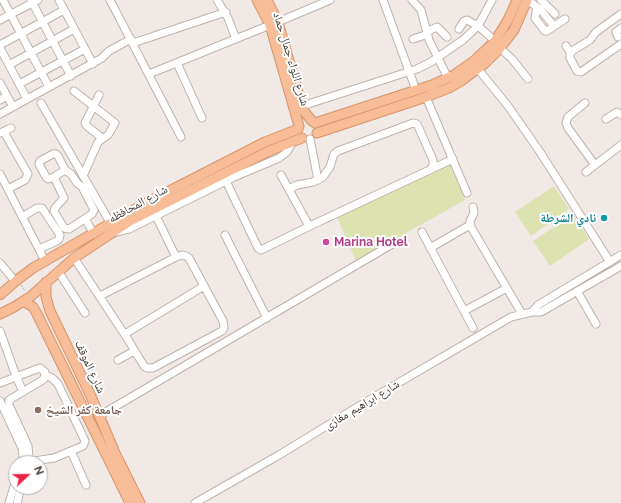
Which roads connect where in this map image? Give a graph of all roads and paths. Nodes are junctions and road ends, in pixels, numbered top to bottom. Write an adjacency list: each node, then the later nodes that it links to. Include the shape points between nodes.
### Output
1 (3, 0): 19 (street)
2 (59, 0): 15 (street)
3 (110, 0): 34 (street)
4 (217, 0): 16 (street)
5 (257, 0): 23 (main road, شارع اللواء جمال حماد)
6 (267, 0): 23 (main road, شارع اللواء جمال حماد)
7 (330, 0): 23 (street)
8 (383, 0): 48 (street)
9 (412, 0): 28 (street, via 421,10)
10 (492, 0): 24 (street)
11 (516, 0): 36 (main road, شارع المحافظه)
12 (526, 0): 20 (street, via 537,7 535,18 544,30 547,31); 36 (main road, شارع المحافظه, via 514,30)
13 (541, 0): 17 (street)
14 (34, 1): 19 (street); 22 (street)
15 (64, 10): 22 (street); 26 (street)
16 (226, 12): 31 (street); 34 (street)
17 (555, 14)
18 (621, 14): 41 (street)
19 (10, 15): 21 (street); 29 (street)
20 (565, 19)
21 (0, 20)
22 (42, 22): 29 (street); 33 (street)
23 (274, 24): 31 (street); 56 (main road, شارع اللواء جمال حماد)
24 (478, 26): 27 (street, via 467,20); 36 (street); 42 (street)
25 (621, 28): 35 (street, via 616,32)
26 (74, 29): 33 (street); 39 (street)
27 (459, 29)
28 (428, 32): 30 (street, via 437,27); 32 (street); 42 (street)
29 (21, 34): 38 (street); 40 (street)
30 (447, 37)
31 (236, 39): 44 (street)
32 (413, 39)
33 (52, 41): 40 (street); 43 (street)
34 (132, 41): 45 (street, via 109,51); 50 (street)
35 (620, 41): 41 (street, via 581,72 570,58)
36 (498, 45): 47 (main road, شارع المحافظه); 52 (main road, شارع المحافظه); 53 (street)
37 (566, 46): 41 (street)
38 (0, 47): 46 (street)
39 (85, 49): 43 (street); 45 (street)
40 (31, 53): 46 (street); 49 (street)
41 (571, 53)
42 (438, 58): 48 (street); 52 (street)
43 (63, 61): 49 (street); 51 (street)
44 (176, 63): 50 (street); 72 (street)
45 (93, 64): 51 (street)
46 (9, 65): 55 (street)
47 (478, 70): 62 (main road, شارع المحافظه, via 449,88); 115 (street, via 508,106 540,152)
48 (410, 71): 58 (street); 68 (street)
49 (41, 72): 55 (street); 57 (street)
50 (149, 74): 78 (street)
51 (71, 76): 57 (street)
52 (448, 78): 58 (main road, شارع المحافظه)
53 (528, 79)
54 (0, 83): 61 (street)
55 (19, 84): 64 (street)
56 (291, 84): 68 (main road, شارع اللواء جمال حماد); 76 (main road, شارع اللواء جمال حماد)
57 (49, 87): 64 (street)
58 (416, 90): 74 (main road, شارع المحافظه)
59 (74, 91): 67 (street)
60 (99, 95): 67 (street)
61 (7, 96): 63 (street); 69 (street)
62 (426, 97): 80 (main road, شارع المحافظه); 82 (street)
63 (0, 100)
64 (27, 100): 69 (street)
65 (41, 103): 89 (street)
66 (585, 103): 83 (street, via 568,117 566,123)
67 (94, 105): 79 (street, via 86,125); 79 (street, via 115,122 109,133)
68 (302, 106): 74 (main road, شارع اللواء جمال حماد, via 305,114)
69 (13, 107): 70 (street)
70 (0, 113)
71 (621, 115): 73 (street, via 617,112)
72 (202, 118)
73 (606, 119)
74 (313, 122): 76 (main road, شارع المحافظه, via 303,122); 80 (main road, شارع اللواء جمال حماد, via 317,128)
75 (11, 128): 77 (street)
76 (298, 128): 80 (main road, شارع اللواء جمال حماد, via 298,132); 103 (main road, شارع المحافظه, via 265,142 144,204)
77 (2, 133): 94 (street, via 28,174 25,180)
78 (181, 137)
79 (102, 138): 89 (street)
80 (306, 138): 90 (main road, شارع المحافظه, via 269,151); 92 (street)
81 (621, 145): 83 (street)
82 (453, 159): 85 (street); 95 (street)
83 (595, 165): 86 (street)
84 (65, 170): 91 (street); 91 (street, via 56,154 40,161 39,165 46,178); 100 (street, via 82,187 94,208 92,214)
85 (430, 170): 92 (street, via 433,160 417,124 413,123 336,152 327,172); 102 (street)
86 (586, 172)
87 (0, 174): 94 (street)
88 (281, 175): 93 (street)
89 (83, 176): 103 (street)
90 (227, 177): 96 (main road, شارع المحافظه); 102 (street, via 260,250)
91 (54, 178): 100 (street, via 64,198 54,211 64,228 71,229)
92 (318, 180): 93 (street)
93 (289, 188): 102 (street)
94 (8, 189): 99 (street)
95 (467, 193)
96 (176, 201): 98 (street); 103 (main road, شارع المحافظه)
97 (473, 207): 101 (street)
98 (156, 216): 103 (street, via 129,229); 113 (street)
99 (22, 217): 110 (street); 110 (street, via 37,208 42,208 60,235 57,241)
100 (85, 219): 105 (street)
101 (470, 225): 109 (street); 123 (street)
102 (309, 226)
103 (111, 228): 105 (main road, شارع المحافظه); 111 (main road, شارع المحافظه)
104 (422, 232): 109 (street)
105 (94, 234): 108 (main road, شارع المحافظه)
106 (225, 235): 133 (street)
107 (394, 243): 133 (street)
108 (73, 246): 111 (main road); 114 (main road, شارع المحافظه)
109 (430, 248): 128 (street)
110 (39, 249): 114 (street)
111 (77, 256): 118 (main road, شارع المحافظه); 126 (street)
112 (621, 256): 115 (street, شارع ابراهيم مغازى)
113 (176, 257): 121 (street, via 182,255 189,258); 126 (street)
114 (45, 261): 119 (main road, شارع المحافظه)
115 (610, 262): 122 (street, شارع ابراهيم مغازى)
116 (0, 263): 119 (street)
117 (620, 269): 124 (street, شارع ابراهيم مغازى)
118 (58, 271): 120 (main road, شارع المحافظه); 130 (street)
119 (16, 281): 125 (main road, شارع المحافظه); 127 (path)
120 (46, 282): 127 (main road, شارع المحافظه); 146 (main road, شارع الموقف, via 48,304)
121 (204, 286): 137 (street); 138 (street, via 223,321 222,331 150,369 144,366)
122 (571, 286): 124 (street); 129 (street, شارع ابراهيم مغازى, via 538,305)
123 (507, 288): 128 (street); 132 (street)
124 (576, 292): 129 (street, شارع ابراهيم مغازى, via 541,312); 134 (street)
125 (0, 293)
126 (100, 296): 137 (street)
127 (26, 299): 131 (main road, شارع المحافظه); 150 (main road, شارع الموقف, via 36,312)
128 (464, 311): 135 (street)
129 (532, 312): 132 (street, شارع ابراهيم مغازى)
130 (85, 313)
131 (0, 314)
132 (522, 314): 155 (street, شارع ابراهيم مغازى, via 511,317)
133 (267, 318): 146 (street)
134 (596, 324)
135 (473, 328)
136 (0, 331): 141 (street)
137 (125, 334): 138 (street)
138 (134, 351): 139 (street)
139 (118, 360)
140 (45, 375): 141 (street, via 43,370 37,369); 143 (street, via 44,379); 147 (street, via 58,384 85,438 83,446)
141 (16, 376): 142 (street); 143 (street)
142 (0, 382)
143 (23, 392): 144 (street)
144 (9, 400): 145 (street); 149 (street, via 28,446)
145 (1, 403): 148 (street)
146 (99, 416): 150 (main road, شارع الموقف)
147 (71, 451): 151 (street); 152 (street)
148 (23, 455)
149 (29, 455)
150 (111, 455): 153 (main road, شارع الموقف); 154 (main road, شارع الموقف)
151 (48, 459)
152 (86, 485)
153 (130, 503)
154 (140, 503)
155 (195, 503)

